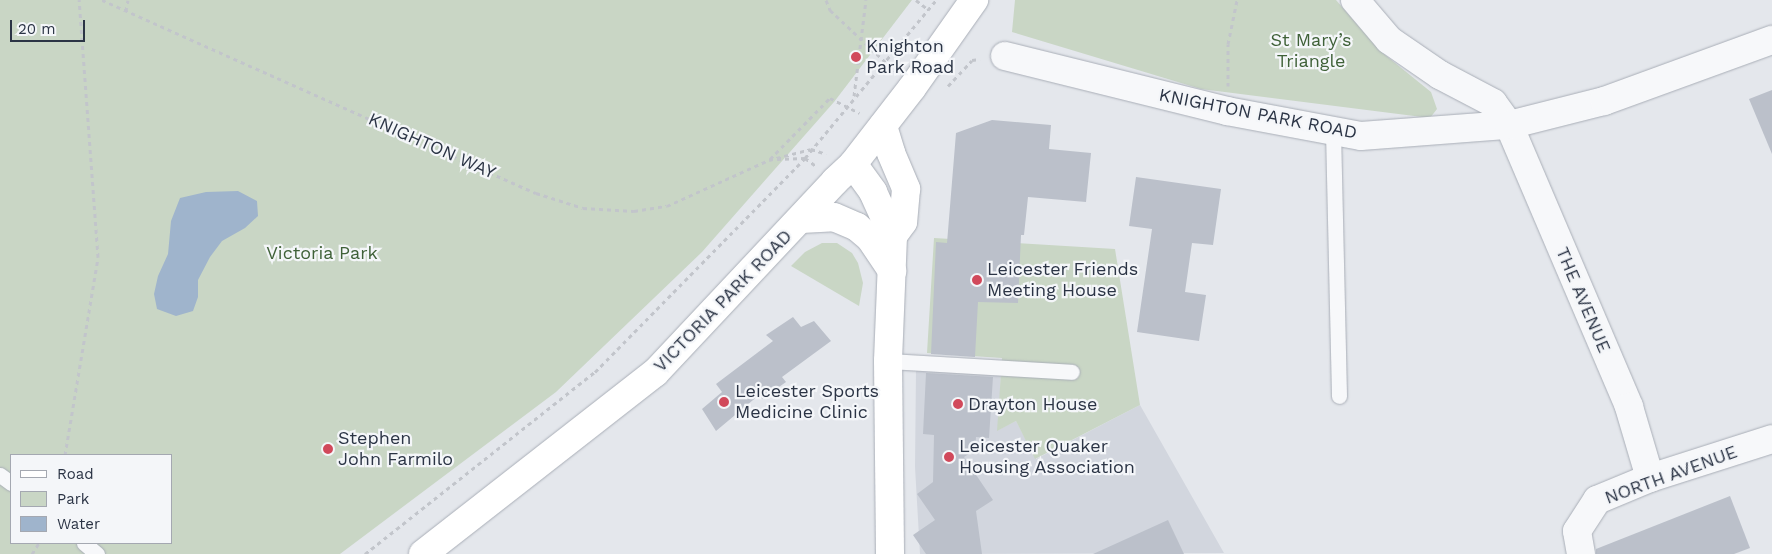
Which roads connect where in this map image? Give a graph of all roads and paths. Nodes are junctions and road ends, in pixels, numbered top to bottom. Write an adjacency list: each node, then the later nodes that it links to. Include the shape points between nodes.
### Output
1 (79, 0): 34 (path, via 98,257)
2 (102, 0): 12 (path, KNIGHTON WAY)
3 (128, 0): 12 (path)
4 (826, 0): 13 (path, via 830,10)
5 (866, 0): 13 (path)
6 (916, 0): 11 (path)
7 (936, 0): 11 (path)
8 (974, 0): 22 (main road, VICTORIA PARK ROAD)
9 (1237, 0): 20 (path, via 1228,44)
10 (1355, 0): 21 (street, THE AVENUE, via 1388,40 1493,103)
11 (929, 10): 16 (path)
12 (126, 11): 25 (path, KNIGHTON WAY, via 536,193 583,208 634,212 668,206)
13 (861, 38): 16 (path); 18 (path)
14 (1772, 40): 21 (street, KNIGHTON PARK ROAD, via 1604,102)
15 (1005, 56): 17 (path, via 972,60); 20 (street, KNIGHTON PARK ROAD)
16 (885, 61): 18 (path)
17 (942, 92)
18 (854, 96): 19 (path)
19 (846, 106): 22 (path); 24 (path); 25 (path, via 830,98)
20 (1227, 112): 23 (street, KNIGHTON PARK ROAD)
21 (1509, 125): 23 (street, KNIGHTON PARK ROAD, via 1361,136); 36 (street, THE AVENUE, via 1629,407)
22 (883, 126): 26 (main road, VICTORIA PARK ROAD); 28 (main road, via 906,189 903,222)
23 (1333, 130): 32 (lane)
24 (812, 149): 25 (path); 40 (path, via 595,372)
25 (769, 160)
26 (853, 164): 27 (main road, VICTORIA PARK ROAD); 28 (main road, via 873,192)
27 (801, 219): 29 (main road, via 834,217 857,227 870,238); 41 (main road, VICTORIA PARK ROAD, via 655,373)
28 (893, 236): 29 (main road)
29 (892, 271): 30 (main road)
30 (888, 361): 31 (lane); 42 (main road)
31 (1072, 372)
32 (1339, 396)
33 (1772, 439): 36 (street, NORTH AVENUE)
34 (65, 454)
35 (0, 474): 37 (lane)
36 (1650, 478): 43 (street, NORTH AVENUE, via 1597,500 1577,531)
37 (10, 482)
38 (85, 544): 39 (lane)
39 (97, 554)
40 (365, 554)
41 (423, 554)
42 (890, 554)
43 (1581, 554)

